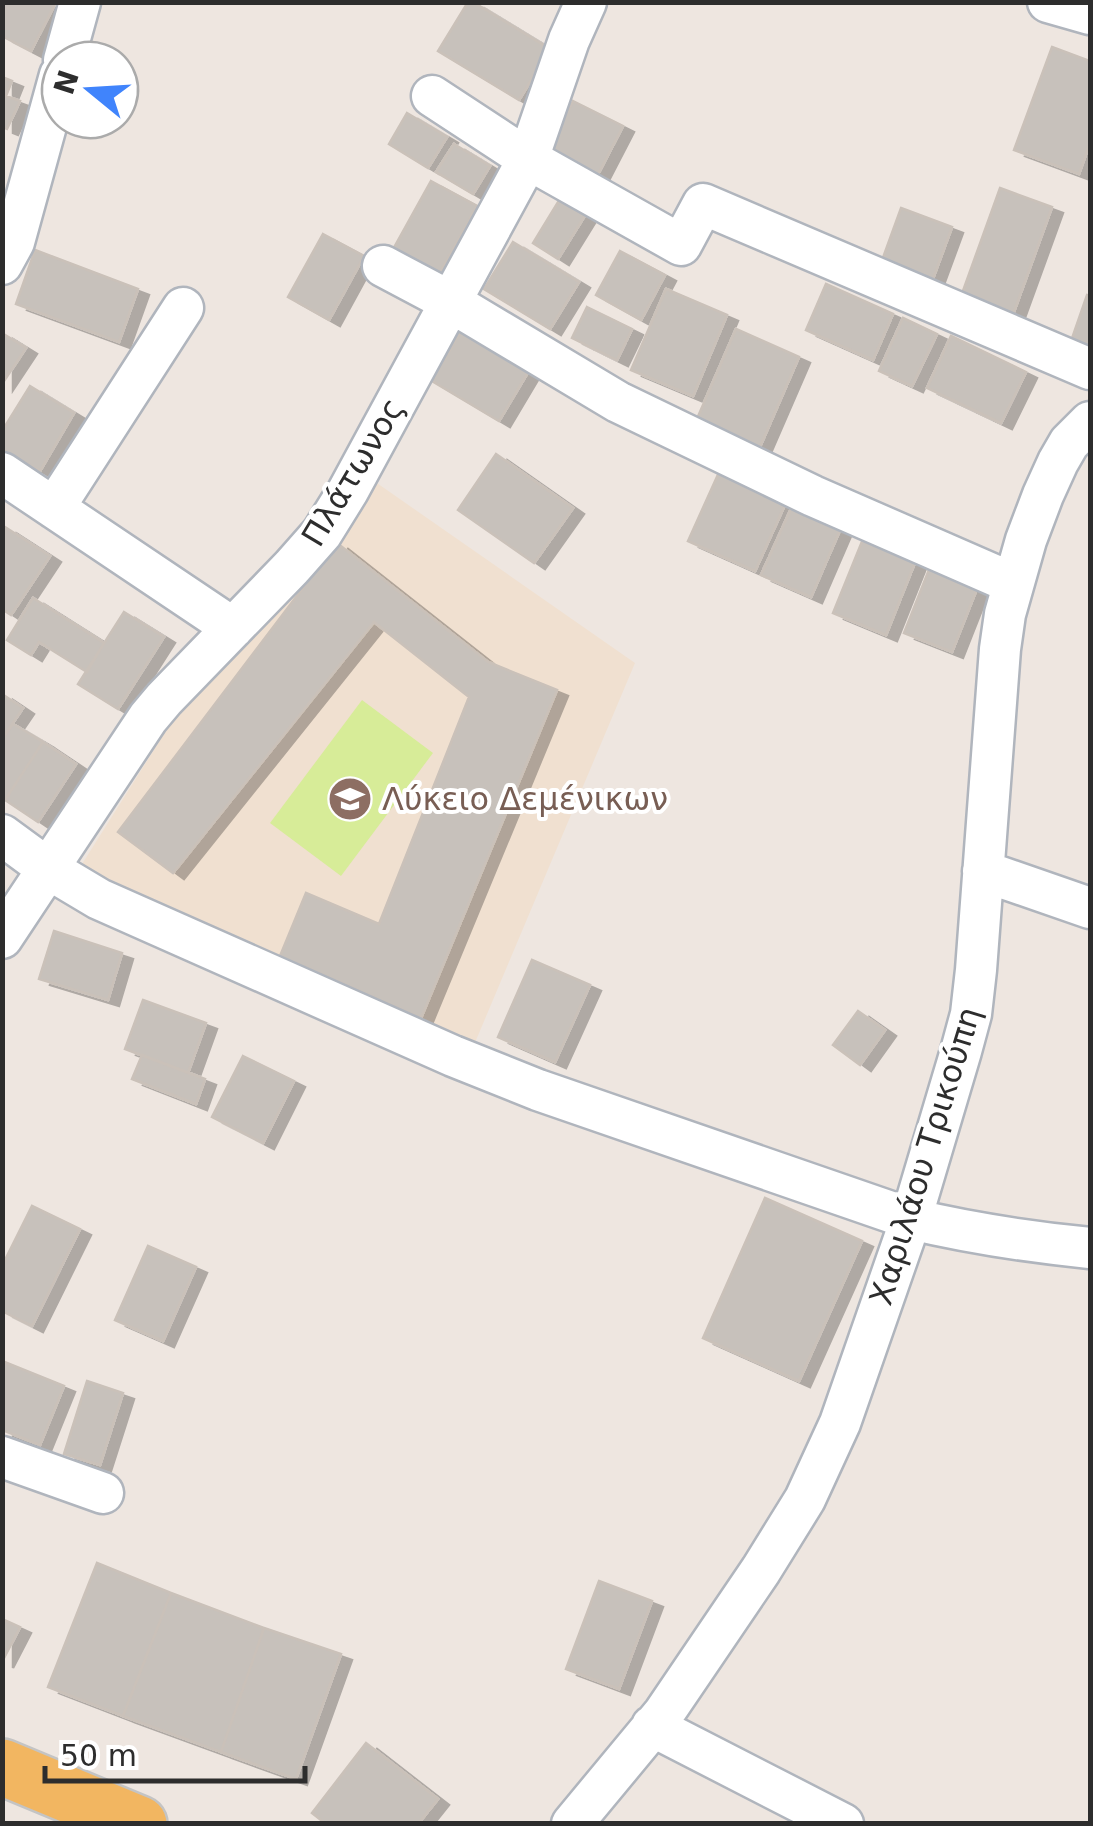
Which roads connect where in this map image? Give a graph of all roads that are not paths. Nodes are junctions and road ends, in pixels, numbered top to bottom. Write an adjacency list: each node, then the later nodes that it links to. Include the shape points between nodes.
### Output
1 (80, 2): 5 (street)
2 (586, 2): 8 (street, Πλάτωνος)
3 (1048, 2): 4 (street)
4 (1090, 14)
5 (70, 40)
6 (432, 96): 8 (street)
7 (42, 140): 9 (street)
8 (528, 159): 11 (street, Πλάτωνος); 13 (street, via 682,245 703,204)
9 (2, 264)
10 (383, 266): 11 (street)
11 (449, 301): 17 (street, via 618,402); 18 (street, Πλάτωνος, via 322,533)
12 (183, 308): 16 (street)
13 (1090, 368)
14 (1090, 422): 17 (street, Χαριλάου Τρικούπη, via 1058,462)
15 (2, 473): 16 (street)
16 (54, 508): 18 (street)
17 (1012, 583): 21 (street, Χαριλάου Τρικούπη, via 1000,650)
18 (234, 628): 20 (street, Πλάτωνος, via 148,718)
19 (2, 834): 20 (street)
20 (47, 868): 23 (street, Πλάτωνος); 24 (street, via 100,899 453,1056)
21 (983, 870): 22 (street); 24 (street, Χαριλάου Τρικούπη, via 971,1014)
22 (1090, 908)
23 (2, 938)
24 (911, 1219): 25 (street); 28 (street, Χαριλάου Τρικούπη, via 840,1424 805,1500)
25 (1090, 1248)
26 (4, 1462): 27 (street)
27 (103, 1493)
28 (652, 1726): 31 (street, Χαριλάου Τρικούπη); 32 (street)
29 (2, 1767): 30 (main road)
30 (139, 1824)
31 (572, 1824)
32 (844, 1824)

